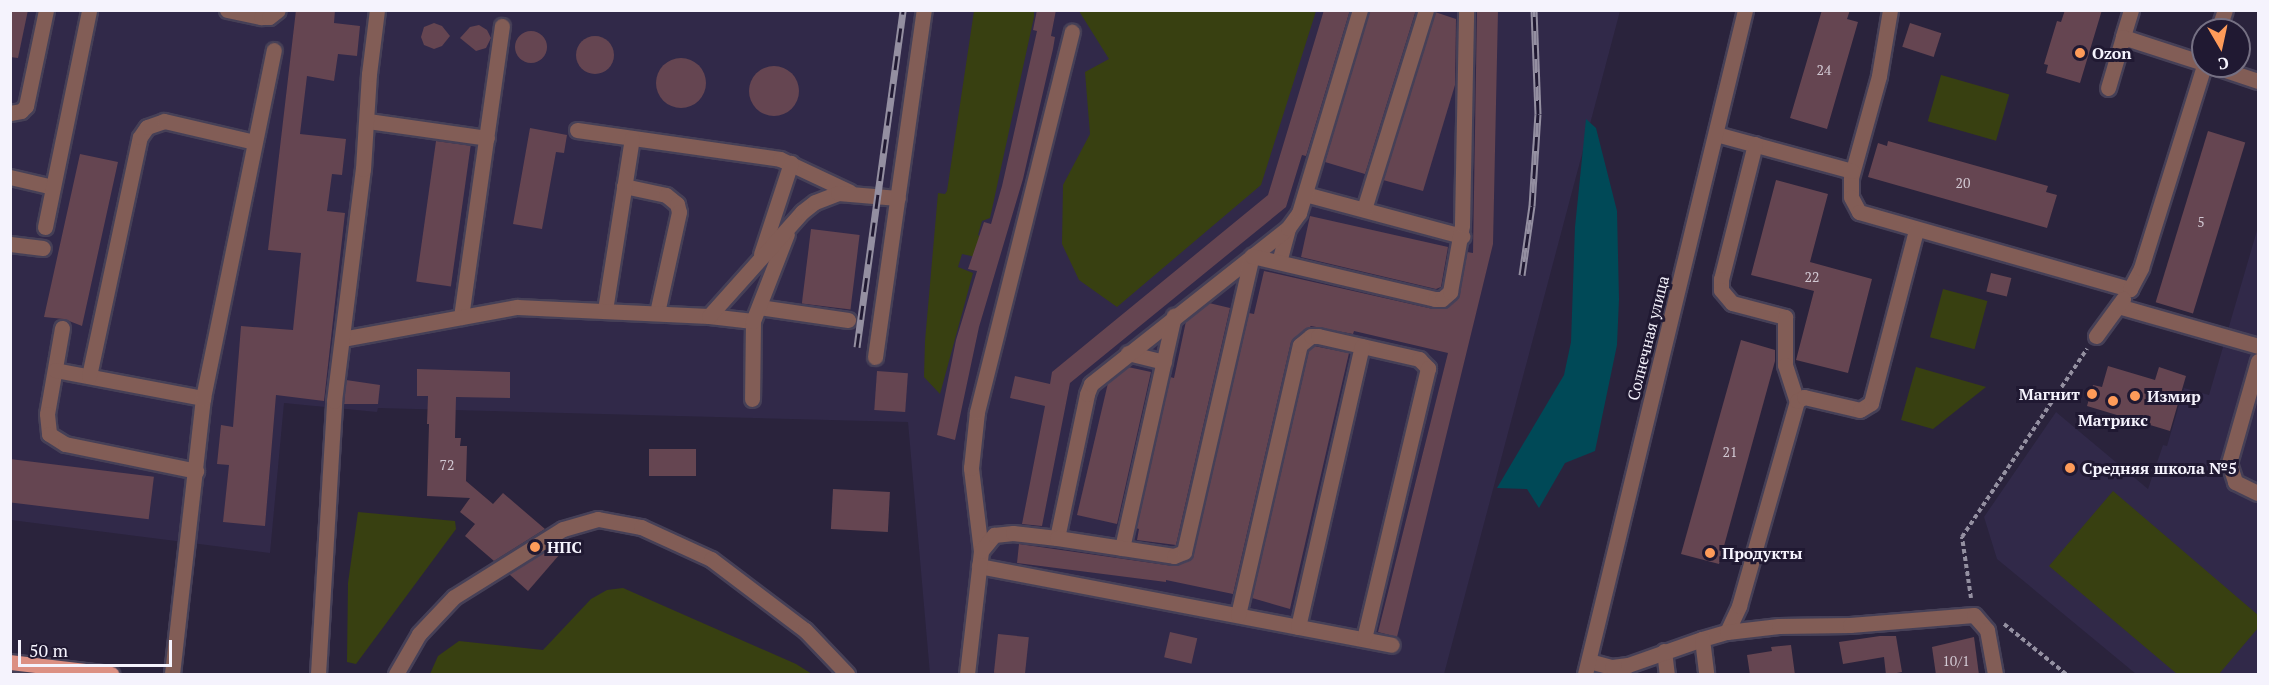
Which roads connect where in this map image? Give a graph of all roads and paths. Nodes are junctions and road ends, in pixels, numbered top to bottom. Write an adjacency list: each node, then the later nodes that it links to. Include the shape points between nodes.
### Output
1 (45, 10): 20 (street, via 26,106)
2 (89, 10): 32 (street)
3 (227, 10): 4 (street, via 261,17 269,17)
4 (278, 10)
5 (377, 10): 21 (street)
6 (924, 10): 35 (street)
7 (1360, 10): 34 (street)
8 (1426, 10): 36 (street)
9 (1466, 10): 41 (street)
10 (1745, 10): 23 (street, Солнечная улица)
11 (1890, 10): 29 (street, via 1881,68)
12 (2131, 10): 15 (street)
13 (502, 26): 24 (street)
14 (1072, 32): 76 (street, via 977,412 971,468)
15 (2123, 37): 17 (street); 19 (street)
16 (274, 50): 26 (street)
17 (2191, 60)
18 (2199, 78): 48 (street, via 2141,268)
19 (2108, 88)
20 (10, 113)
21 (368, 121): 24 (street); 60 (street)
22 (577, 130): 25 (street)
23 (1716, 134): 27 (street); 88 (street, Солнечная улица)
24 (487, 138): 56 (street)
25 (632, 138): 28 (street); 31 (street)
26 (254, 142): 68 (street, via 164,121 147,127 140,137); 69 (street)
27 (1755, 144): 29 (street); 71 (street, via 1721,290 1732,303 1785,317 1785,365)
28 (791, 163): 33 (street); 45 (street)
29 (1852, 171): 40 (street, via 1851,197 1859,212)
30 (10, 177): 32 (street)
31 (624, 186): 51 (street); 52 (street, via 666,195 679,212)
32 (53, 187): 38 (street)
33 (852, 193): 35 (street); 37 (street, via 826,196)
34 (1305, 194): 36 (street); 39 (street, via 1299,213)
35 (898, 198): 64 (street)
36 (1364, 209): 41 (street)
37 (791, 225): 45 (street); 53 (street)
38 (45, 227)
39 (1287, 228): 44 (street); 46 (street)
40 (1916, 230): 48 (street); 71 (street, via 1871,403 1860,410 1804,397)
41 (1462, 236): 46 (street, via 1450,292 1442,299)
42 (10, 244): 43 (street)
43 (43, 248)
44 (1252, 256): 46 (street); 47 (street); 49 (street)
45 (759, 260): 54 (street)
46 (1279, 262)
47 (1213, 286): 49 (street); 55 (street)
48 (2130, 289): 50 (street)
49 (1244, 292): 75 (street, via 1186,548 1174,556)
50 (2118, 306): 59 (street); 62 (street)
51 (604, 310): 52 (street); 56 (street, via 517,307)
52 (657, 313): 54 (street)
53 (756, 314): 54 (street); 57 (street); 70 (street)
54 (710, 316)
55 (1174, 316): 63 (street); 66 (street)
56 (461, 317): 60 (street)
57 (848, 320)
58 (62, 328): 67 (street)
59 (2096, 336): 77 (path, via 1962,537)
60 (342, 339): 92 (street, via 334,401)
61 (1362, 346): 79 (street, via 1311,336 1300,345); 81 (street); 83 (street, via 1419,359 1428,368)
62 (2259, 346)
63 (1128, 353): 66 (street); 74 (street, via 1097,379 1087,393)
64 (875, 357)
65 (2259, 361): 73 (street, via 2229,463 2235,482)
66 (1164, 362): 75 (street)
67 (55, 370): 68 (street); 72 (street, via 46,424 55,439)
68 (89, 376): 69 (street)
69 (203, 398): 72 (street)
70 (752, 399)
71 (1797, 401): 82 (street, via 1739,606)
72 (196, 471): 91 (street)
73 (2259, 493)
74 (1057, 538): 75 (street); 76 (street, via 1003,532 986,541)
75 (1122, 548)
76 (980, 558): 79 (street); 95 (street)
77 (1971, 599): 78 (path); 78 (path)
78 (1976, 609): 82 (street, via 1850,625 1779,626); 98 (street, via 1987,630)
79 (1238, 615): 81 (street)
80 (2001, 622): 99 (path)
81 (1298, 627): 83 (street)
82 (1727, 632): 84 (street)
83 (1364, 639): 85 (street)
84 (1702, 639): 86 (street); 97 (street)
85 (1392, 645)
86 (1664, 651): 88 (street, via 1628,665); 96 (street)
87 (10, 662): 89 (main road)
88 (1587, 668)
89 (76, 672): 90 (main road)
90 (111, 675)
91 (172, 675)
92 (318, 675)
93 (396, 675): 94 (street, via 419,634 454,597 563,529 598,519 641,527 711,559 804,630)
94 (847, 675)
95 (967, 675)
96 (1667, 675)
97 (1707, 675)
98 (1995, 675)
99 (2066, 675)

